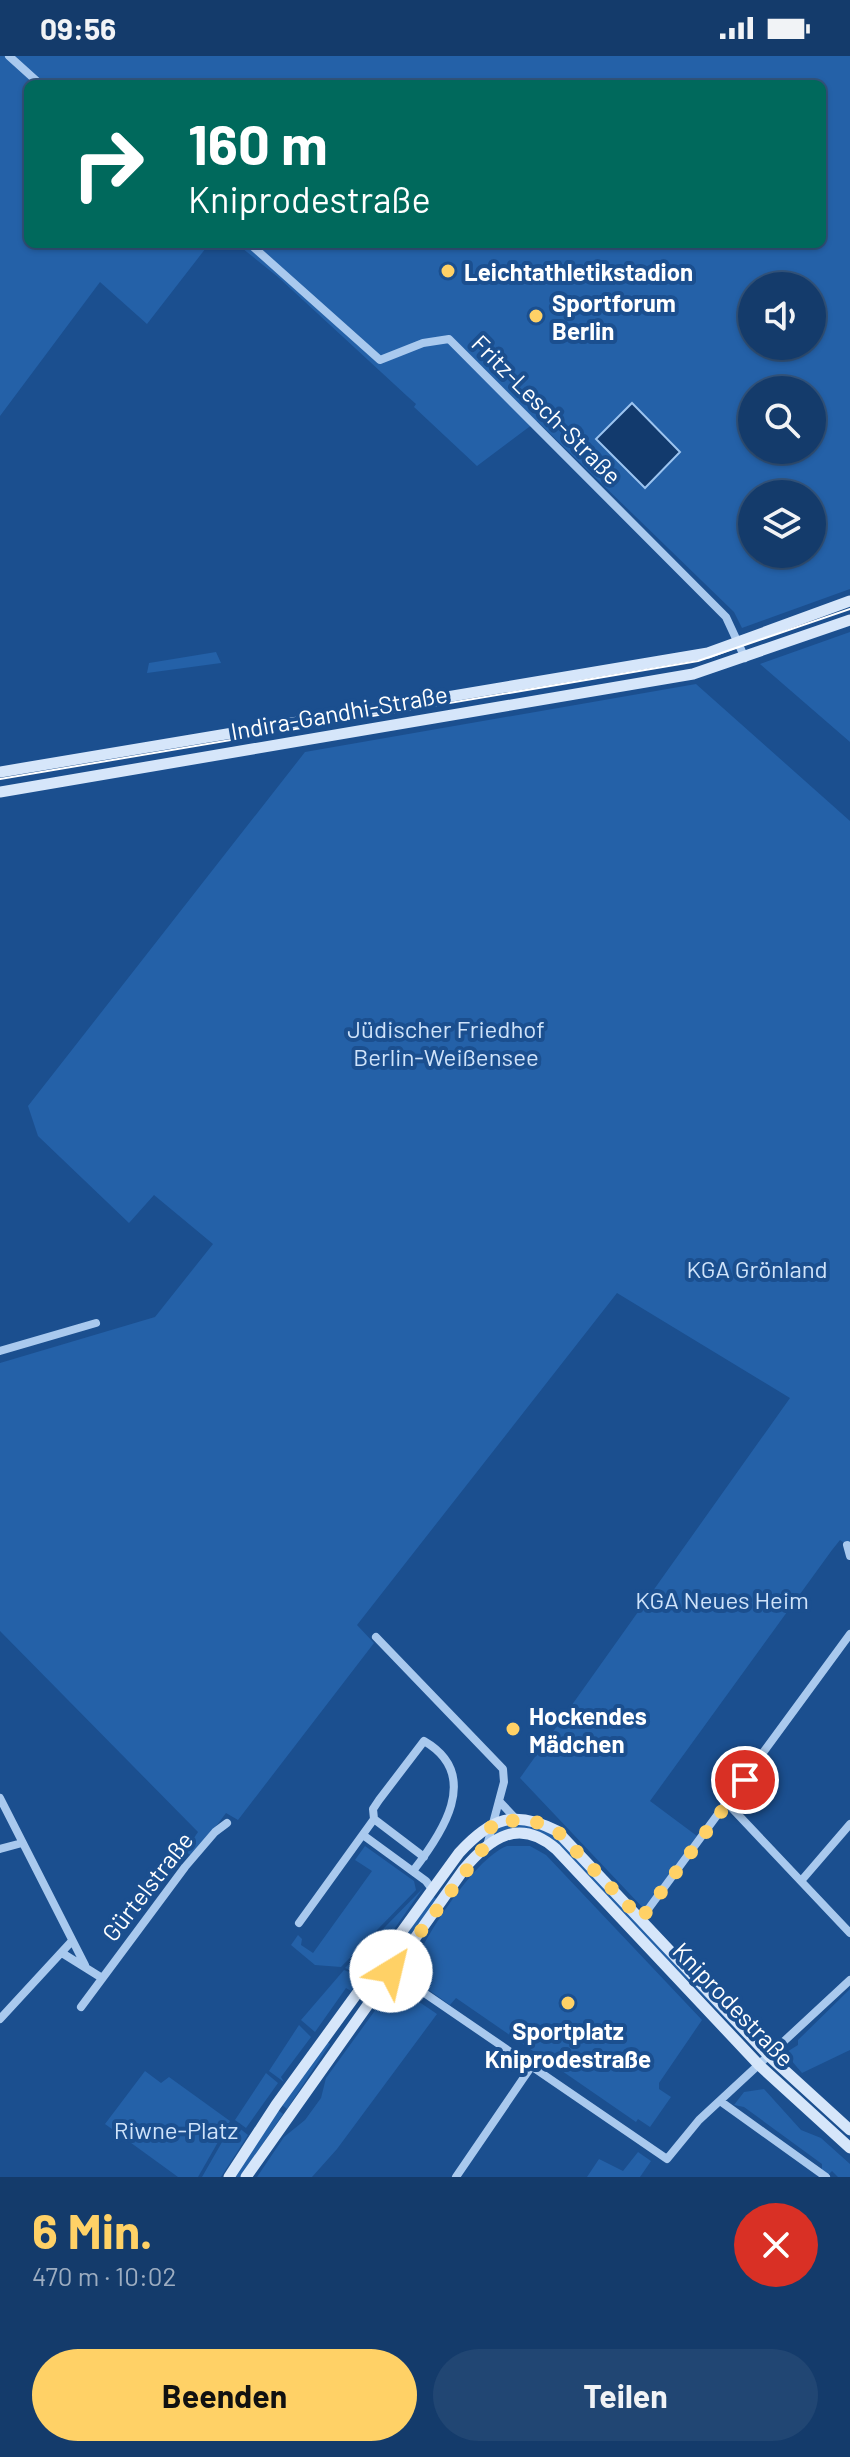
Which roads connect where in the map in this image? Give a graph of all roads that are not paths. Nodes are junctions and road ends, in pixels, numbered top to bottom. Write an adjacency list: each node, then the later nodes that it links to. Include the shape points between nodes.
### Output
1 (9, 56): 2 (street)
2 (36, 80)
3 (254, 248): 6 (street, Fritz-Lesch-Straße, via 380,360 449,339 726,617)
4 (850, 601): 6 (main road, Indira-Gandhi-Straße)
5 (850, 620): 7 (main road, Indira-Gandhi-Straße)
6 (739, 642): 7 (street, Fritz-Lesch-Straße); 8 (main road, Indira-Gandhi-Straße, via 671,660)
7 (745, 658): 10 (main road, Indira-Gandhi-Straße, via 686,675)
8 (32, 768): 9 (main road, Indira-Gandhi-Straße); 10 (main road)
9 (0, 772)
10 (36, 786): 11 (main road, Indira-Gandhi-Straße)
11 (0, 792)
12 (96, 1323): 13 (street)
13 (0, 1351)
14 (847, 1545): 15 (street)
15 (850, 1556)
16 (850, 1634): 20 (street)
17 (376, 1637): 19 (street, via 503,1769)
18 (0, 1798): 28 (street)
19 (499, 1801): 21 (street); 24 (street)
20 (728, 1804): 32 (street); 34 (street)
21 (515, 1818): 24 (main road, Kniprodestraße); 34 (main road, Kniprodestraße, via 557,1831)
22 (374, 1819): 26 (street); 30 (street); 30 (street, via 379,1800 421,1744 428,1742 447,1767 453,1798 447,1823)
23 (227, 1823): 42 (street, Gürtelstraße, via 185,1867)
24 (492, 1823): 27 (street); 33 (main road, via 459,1853)
25 (850, 1824): 32 (street)
26 (363, 1835): 31 (street); 35 (street)
27 (488, 1842): 41 (main road); 47 (main road, Kniprodestraße, via 515,1834 556,1849)
28 (22, 1843): 29 (street); 37 (street)
29 (0, 1849)
30 (424, 1857): 31 (street)
31 (413, 1871): 33 (street)
32 (801, 1881): 36 (street)
33 (432, 1889): 39 (main road)
34 (641, 1919): 46 (main road, Kniprodestraße)
35 (299, 1923)
36 (850, 1933)
37 (71, 1942): 38 (street, Gürtelstraße); 40 (street, Gürtelstraße)
38 (62, 1953): 40 (street, Gürtelstraße); 45 (street, Gürtelstraße)
39 (379, 1962): 41 (street); 52 (main road)
40 (85, 1965): 42 (street, Gürtelstraße)
41 (391, 1971): 48 (street); 53 (main road)
42 (102, 1978): 44 (street, Gürtelstraße)
43 (850, 1980): 46 (street)
44 (81, 2007)
45 (0, 2019)
46 (769, 2056): 47 (street); 50 (main road, Kniprodestraße)
47 (759, 2065): 49 (street); 51 (main road, Kniprodestraße)
48 (531, 2067): 49 (street, via 667,2159); 54 (street)
49 (720, 2101): 55 (street)
50 (850, 2130)
51 (850, 2148)
52 (229, 2177)
53 (246, 2177)
54 (456, 2177)
55 (826, 2177)

